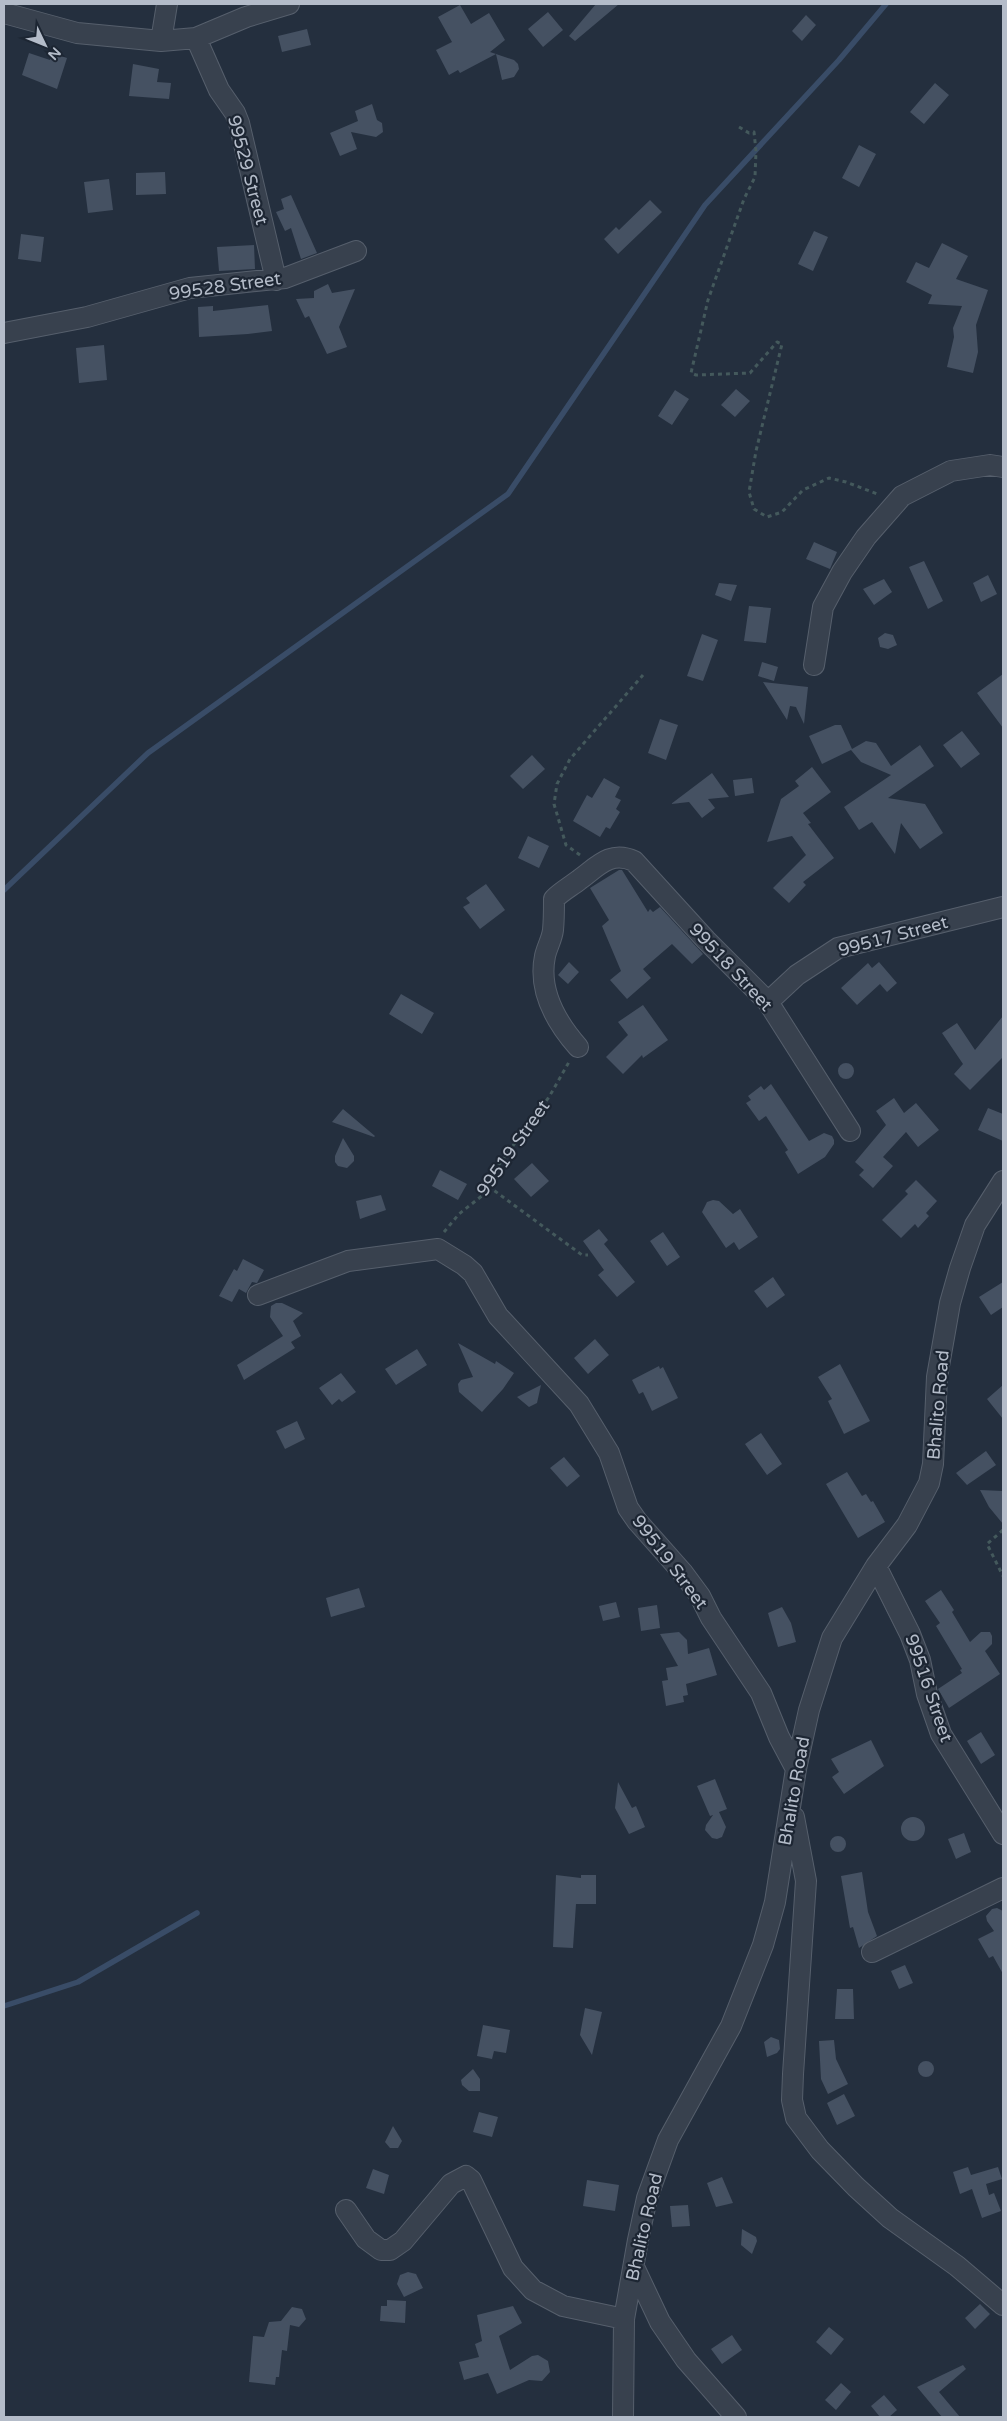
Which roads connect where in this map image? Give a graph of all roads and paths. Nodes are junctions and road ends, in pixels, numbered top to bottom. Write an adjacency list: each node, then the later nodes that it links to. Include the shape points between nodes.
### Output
1 (167, 4): 5 (street)
2 (289, 4): 4 (street, via 246,17)
3 (4, 13): 5 (street, via 77,33)
4 (196, 38): 5 (street); 8 (street, 99529 Street, via 219,90 239,123)
5 (160, 41)
6 (739, 128): 11 (path, via 748,133 754,132 755,178 744,198 708,300 692,373 750,373 777,342 782,344 748,492 754,509 767,517 782,512 803,490 828,478 874,492)
7 (356, 251): 8 (street, 99528 Street)
8 (276, 280): 9 (street, 99528 Street, via 190,288 87,317)
9 (4, 333)
10 (1003, 467): 11 (street, via 990,465 951,471 917,487)
11 (895, 504): 12 (street, via 866,537 823,608)
12 (814, 665)
13 (643, 676): 14 (path, via 570,759 557,784 554,804 566,845 578,854)
14 (605, 859): 16 (street, 99518 Street, via 614,857 634,861); 17 (street, via 554,899 553,931 545,957 544,981 549,1002)
15 (1003, 907): 16 (street, 99517 Street, via 838,948 797,975)
16 (768, 1002): 18 (street, 99518 Street)
17 (578, 1047): 20 (path, 99519 Street, via 549,1097 492,1174)
18 (850, 1131)
19 (1003, 1181): 25 (street, Bhalito Road, via 975,1225 950,1303 937,1377 933,1464 929,1483 907,1525)
20 (488, 1186): 21 (path, 99519 Street, via 483,1195 448,1225); 22 (path, via 582,1255)
21 (438, 1249): 23 (street, via 348,1261); 27 (street, 99519 Street, via 473,1273 498,1316 579,1404 608,1453 628,1508 700,1596 711,1618 762,1693)
22 (588, 1255)
23 (258, 1295)
24 (1003, 1530): 26 (path, via 987,1544)
25 (876, 1566): 27 (street, Bhalito Road, via 832,1638 809,1710); 29 (street, 99516 Street, via 910,1634 941,1734)
26 (1003, 1576)
27 (796, 1769): 28 (street, Bhalito Road)
28 (792, 1806): 33 (street, Bhalito Road, via 764,1945 731,2026 668,2140 647,2198); 34 (street, via 806,1881 793,2074 792,2100 796,2118 807,2135 890,2218 957,2266)
29 (1003, 1834)
30 (1003, 1888): 31 (street)
31 (872, 1952)
32 (346, 2210): 35 (street, via 366,2239 381,2250 390,2250 403,2241 456,2179 469,2177 513,2268 533,2290 563,2306)
33 (634, 2267): 35 (street, Bhalito Road); 37 (street, via 660,2322 686,2360)
34 (1003, 2305)
35 (624, 2319): 36 (street, Bhalito Road)
36 (624, 2417)
37 (736, 2417)

